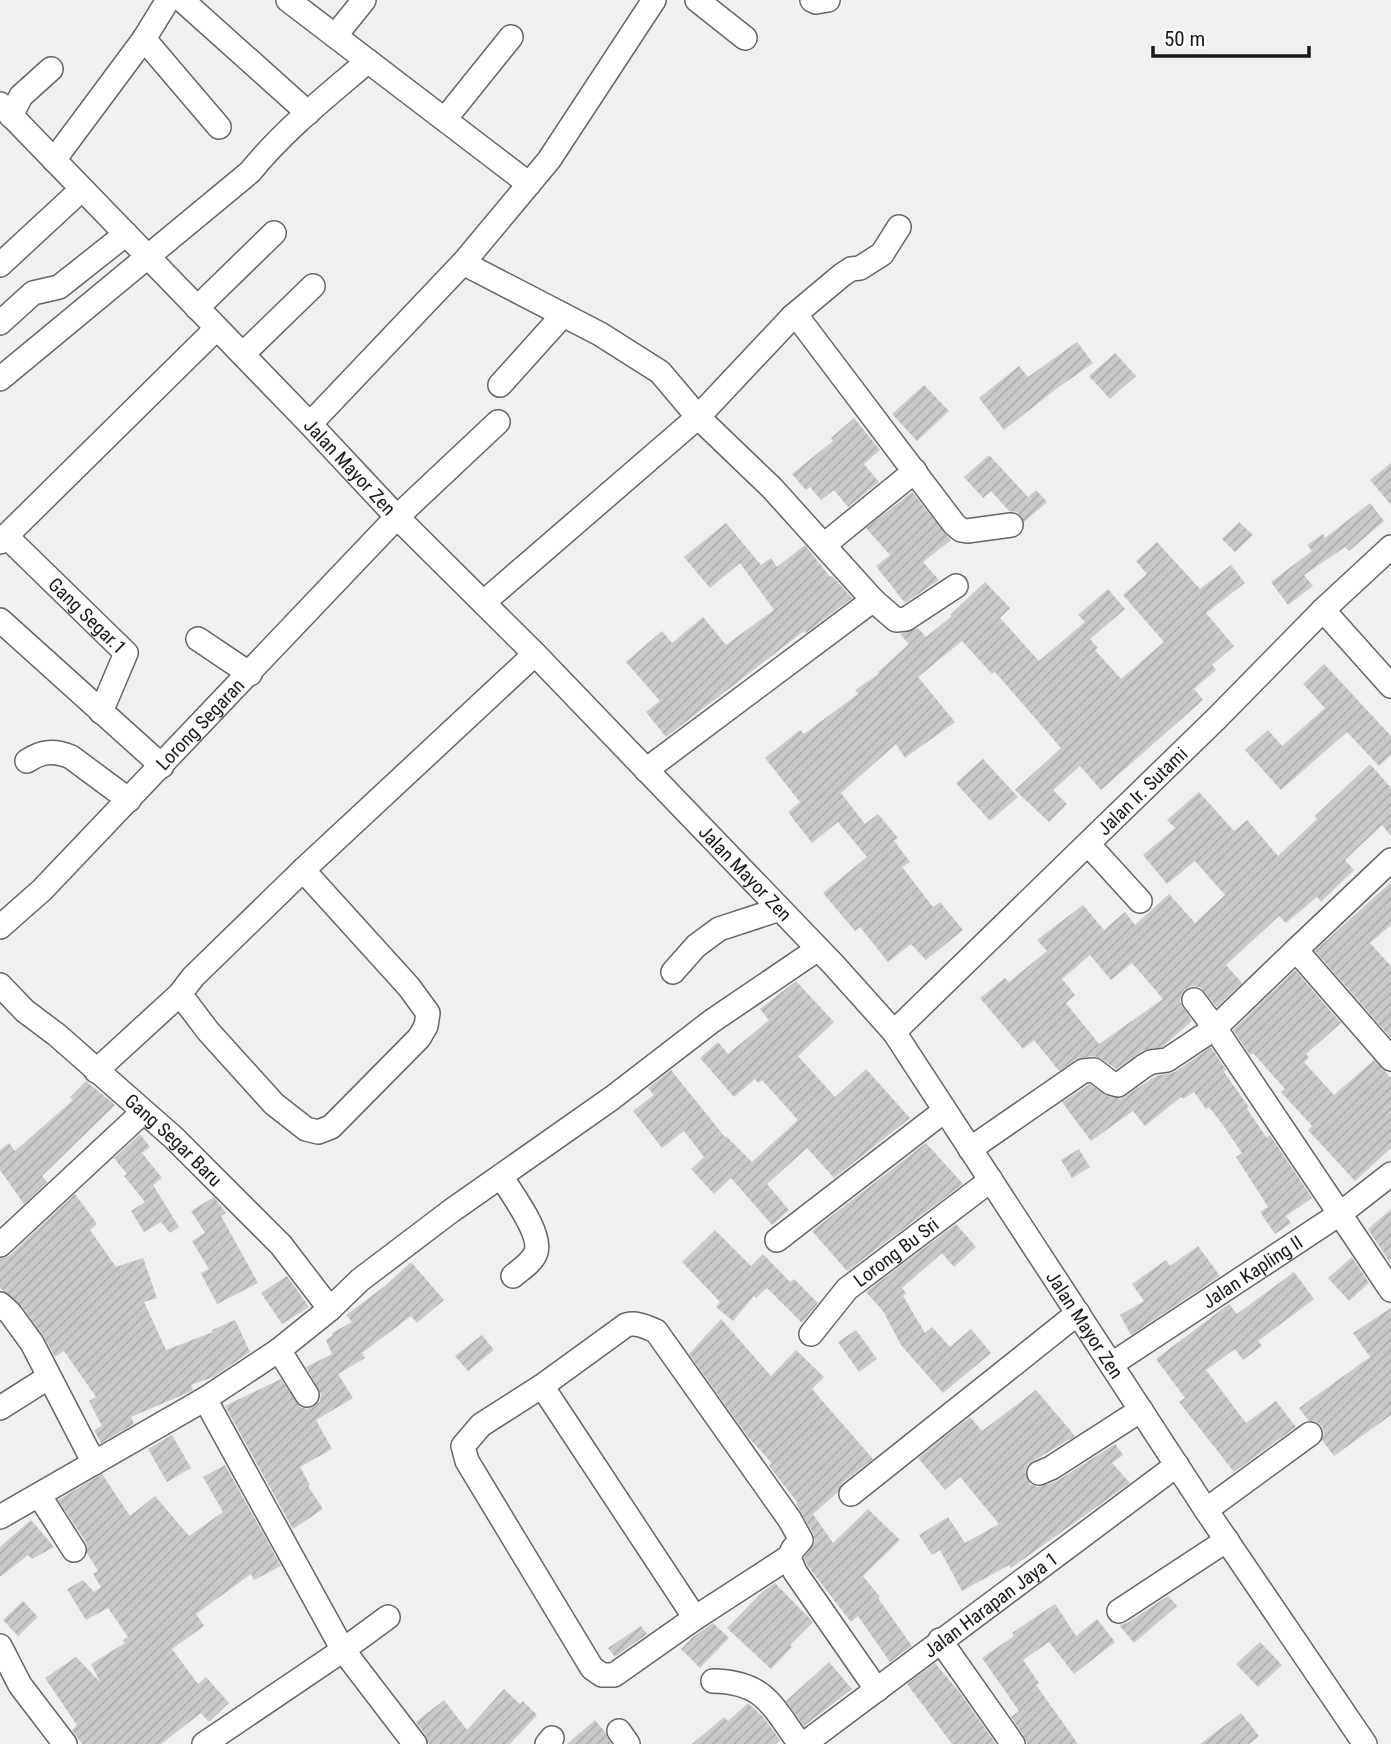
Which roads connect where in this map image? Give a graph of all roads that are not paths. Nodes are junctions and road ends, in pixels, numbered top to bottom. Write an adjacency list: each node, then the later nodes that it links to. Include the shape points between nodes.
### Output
1 (167, 0): 12 (street)
2 (182, 0): 16 (street)
3 (288, 0): 9 (street)
4 (363, 0): 9 (street)
5 (654, 0): 20 (street)
6 (697, 0): 11 (street)
7 (812, 0): 8 (street)
8 (828, 0)
9 (335, 36): 13 (street)
10 (511, 37): 17 (street)
11 (745, 38)
12 (144, 39): 18 (street); 19 (street)
13 (368, 61): 16 (street); 17 (street)
14 (51, 69): 15 (street)
15 (5, 110): 19 (street, Jalan Mayor Zen)
16 (308, 113): 25 (street, via 250,172)
17 (445, 119): 20 (street)
18 (219, 127)
19 (54, 160): 21 (street, Jalan Mayor Zen)
20 (530, 184): 26 (street)
21 (82, 189): 24 (street, Jalan Mayor Zen); 27 (street)
22 (900, 227): 31 (street, via 882,254 842,275)
23 (274, 233): 29 (street)
24 (126, 234): 25 (street, Jalan Mayor Zen); 32 (street, via 59,287 33,293)
25 (149, 257): 29 (street, Jalan Mayor Zen); 35 (street)
26 (463, 262): 30 (street); 39 (street)
27 (0, 265)
28 (313, 286): 34 (street)
29 (197, 308): 33 (street, Jalan Mayor Zen)
30 (563, 315): 36 (street); 37 (street, via 660,372)
31 (793, 316): 37 (street); 40 (street)
32 (0, 323)
33 (216, 329): 34 (street, Jalan Mayor Zen); 43 (street)
34 (243, 354): 39 (street, Jalan Mayor Zen)
35 (0, 379)
36 (500, 385)
37 (698, 417): 44 (street); 48 (street)
38 (498, 422): 41 (street, Lorong Segaran)
39 (310, 424): 41 (street, Jalan Mayor Zen)
40 (915, 471): 42 (street, via 961,530); 44 (street)
41 (397, 517): 48 (street, Jalan Mayor Zen); 53 (street, Lorong Segaran)
42 (1012, 526)
43 (3, 539): 55 (street, Gang Segar.1, via 125,653)
44 (824, 545): 47 (street)
45 (1391, 547): 49 (street, Jalan Ir. Sutami)
46 (956, 586): 47 (street, via 906,620 896,620)
47 (873, 600): 58 (street)
48 (484, 602): 52 (street, Jalan Mayor Zen)
49 (1323, 611): 54 (street); 60 (street, Jalan Ir. Sutami)
50 (0, 620): 55 (street)
51 (198, 639): 53 (street)
52 (535, 654): 58 (street, Jalan Mayor Zen); 62 (street)
53 (250, 674): 57 (street, Lorong Segaran)
54 (1391, 686)
55 (101, 712): 57 (street)
56 (27, 761): 59 (street, via 37,755 61,753)
57 (162, 766): 59 (street, Lorong Segaran)
58 (646, 770): 64 (street, Jalan Mayor Zen)
59 (129, 800): 65 (street, Lorong Segaran, via 42,891)
60 (1088, 844): 63 (street); 73 (street, Jalan Ir. Sutami)
61 (1389, 865): 67 (street)
62 (303, 870): 70 (street); 70 (street, via 428,1013 419,1038 331,1127 318,1132 306,1129 274,1104)
63 (1140, 901)
64 (780, 909): 66 (street, Jalan Mayor Zen); 68 (street, via 719,929)
65 (0, 927)
66 (818, 949): 73 (street, Jalan Mayor Zen); 80 (street)
67 (1296, 950): 72 (street); 74 (street)
68 (673, 972)
69 (0, 985): 75 (street, Gang Segar Baru)
70 (180, 994): 75 (street)
71 (1194, 1000): 72 (street)
72 (1215, 1028): 78 (street, via 1118,1085 1094,1070 1083,1071); 82 (street)
73 (894, 1032): 76 (street, Jalan Mayor Zen)
74 (1391, 1059)
75 (96, 1071): 77 (street, Gang Segar Baru)
76 (944, 1111): 78 (street, Jalan Mayor Zen); 83 (street)
77 (144, 1112): 84 (street); 88 (street, Gang Segar Baru, via 281,1245)
78 (970, 1149): 81 (street, Jalan Mayor Zen)
79 (1391, 1174): 82 (street, Jalan Kapling II)
80 (501, 1176): 85 (street, via 537,1238 532,1260); 88 (street, via 360,1280)
81 (991, 1180): 89 (street, Jalan Mayor Zen); 90 (street, Lorong Bu Sri, via 847,1289)
82 (1341, 1213): 86 (street); 92 (street, Jalan Kapling II)
83 (776, 1240)
84 (0, 1245)
85 (513, 1276)
86 (1391, 1290)
87 (0, 1304): 93 (street, via 32,1343)
88 (330, 1309): 91 (street)
89 (1078, 1313): 92 (street, Jalan Mayor Zen); 103 (street)
90 (811, 1335)
91 (279, 1350): 95 (street); 96 (street)
92 (1112, 1364): 98 (street, Jalan Mayor Zen)
93 (49, 1377): 97 (street); 100 (street)
94 (542, 1386): 109 (street, via 626,1325 656,1331 790,1520 801,1540); 112 (street); 112 (street, via 481,1425 463,1446 467,1461 592,1668 602,1675 614,1675)
95 (307, 1395)
96 (205, 1399): 100 (street); 115 (street)
97 (0, 1408)
98 (1141, 1410): 101 (street, Jalan Mayor Zen); 102 (street)
99 (1310, 1434): 105 (street)
100 (94, 1463): 104 (street)
101 (1177, 1465): 105 (street, Jalan Mayor Zen); 113 (street, Jalan Harapan Jaya 1)
102 (1039, 1474)
103 (851, 1494)
104 (39, 1495): 106 (street); 108 (street)
105 (1206, 1510): 107 (street, Jalan Mayor Zen)
106 (0, 1517)
107 (1227, 1540): 110 (street); 123 (street, Jalan Mayor Zen)
108 (74, 1550)
109 (789, 1557): 112 (street); 117 (street)
110 (1119, 1611)
111 (388, 1617): 115 (street)
112 (695, 1618)
113 (940, 1640): 117 (street, Jalan Harapan Jaya 1); 122 (street)
114 (0, 1646): 118 (street, via 20,1685)
115 (343, 1650): 119 (street); 120 (street)
116 (713, 1681): 121 (street, via 760,1692)
117 (877, 1690): 121 (street, Jalan Harapan Jaya 1)
118 (65, 1744)
119 (204, 1744)
120 (415, 1744)
121 (802, 1744)
122 (1013, 1744)
123 (1365, 1744)

